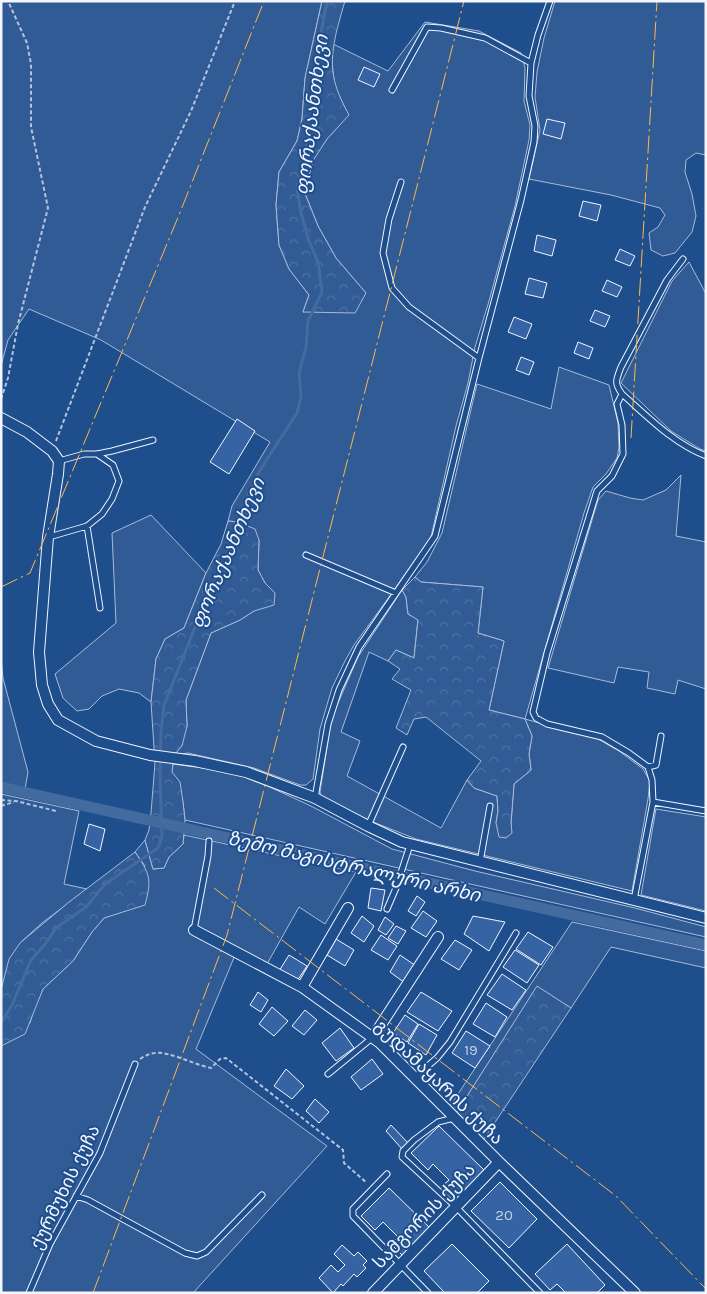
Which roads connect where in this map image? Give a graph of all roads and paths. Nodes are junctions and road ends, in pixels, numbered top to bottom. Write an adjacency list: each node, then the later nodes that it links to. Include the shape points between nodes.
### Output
1 (8, 1): 10 (path, via 27,43 31,64 31,127 48,208)
2 (235, 1): 13 (path, via 191,111 144,207)
3 (550, 1): 4 (lane)
4 (531, 63): 5 (lane, via 485,38 427,27); 8 (lane, via 529,96 535,126 534,142)
5 (392, 90)
6 (401, 182): 8 (lane, via 389,218 384,253 392,288 409,307)
7 (683, 259): 9 (lane, via 667,280 621,367 616,380)
8 (479, 358): 20 (lane, via 435,536)
9 (622, 394): 15 (lane, via 663,430); 24 (lane, via 617,404 623,454 612,476 597,491 532,712 548,724 602,737)
10 (1, 399)
11 (1, 418): 13 (street)
12 (153, 440): 14 (lane)
13 (52, 451): 16 (street)
14 (97, 454): 16 (lane); 17 (lane, via 113,465 119,481 102,514)
15 (706, 456)
16 (59, 461): 18 (street)
17 (87, 526): 18 (lane); 21 (lane)
18 (48, 537): 25 (street, via 39,652 42,684 48,704 58,720 96,741 150,755 246,772)
19 (306, 555): 20 (lane)
20 (396, 593): 25 (lane, via 359,647 339,690 328,724)
21 (100, 608)
22 (661, 736): 24 (lane, via 656,765)
23 (403, 747): 33 (lane)
24 (648, 767): 28 (lane)
25 (315, 798): 33 (street)
26 (1, 800): 27 (path)
27 (16, 801): 29 (path); 31 (path)
28 (653, 802): 32 (lane); 37 (lane)
29 (1, 806)
30 (490, 806): 36 (lane)
31 (56, 811)
32 (706, 811)
33 (368, 826): 35 (street, via 402,842)
34 (209, 841): 41 (lane)
35 (408, 849): 36 (street); 39 (lane)
36 (480, 862): 37 (street)
37 (634, 901): 40 (street)
38 (348, 908): 44 (street)
39 (387, 909)
40 (706, 918)
41 (194, 930): 44 (street, გუდამაყარის ქუჩა)
42 (516, 933): 48 (lane, via 450,1042)
43 (438, 937): 45 (street)
44 (302, 988): 45 (street, გუდამაყარის ქუჩა)
45 (373, 1037): 47 (lane); 48 (street, გუდამაყარის ქუჩა)
46 (135, 1064): 52 (path, via 141,1058 162,1052 211,1068 226,1058 343,1150 344,1163); 54 (lane, ქურმუხის ქუჩა, via 100,1153)
47 (328, 1074)
48 (415, 1077): 49 (street, გუდამაყარის ქუჩა)
49 (455, 1118): 50 (street, გუდამაყარის ქუჩა); 55 (lane, via 438,1122 414,1140 403,1151 402,1158)
50 (499, 1162): 55 (street, სამგორის ქუჩა); 61 (street, გუდამაყარის ქუჩა)
51 (387, 1174): 52 (lane)
52 (373, 1188): 56 (lane, via 353,1209 353,1216)
53 (262, 1195): 54 (lane, via 206,1252 197,1256 186,1254)
54 (76, 1196): 57 (lane, ქურმუხის ქუჩა)
55 (456, 1207): 56 (street, სამგორის ქუჩა); 60 (lane)
56 (400, 1264): 58 (street, სამგორის ქუჩა); 59 (lane)
57 (29, 1293)
58 (373, 1293)
59 (428, 1293)
60 (540, 1293)
61 (635, 1293)

